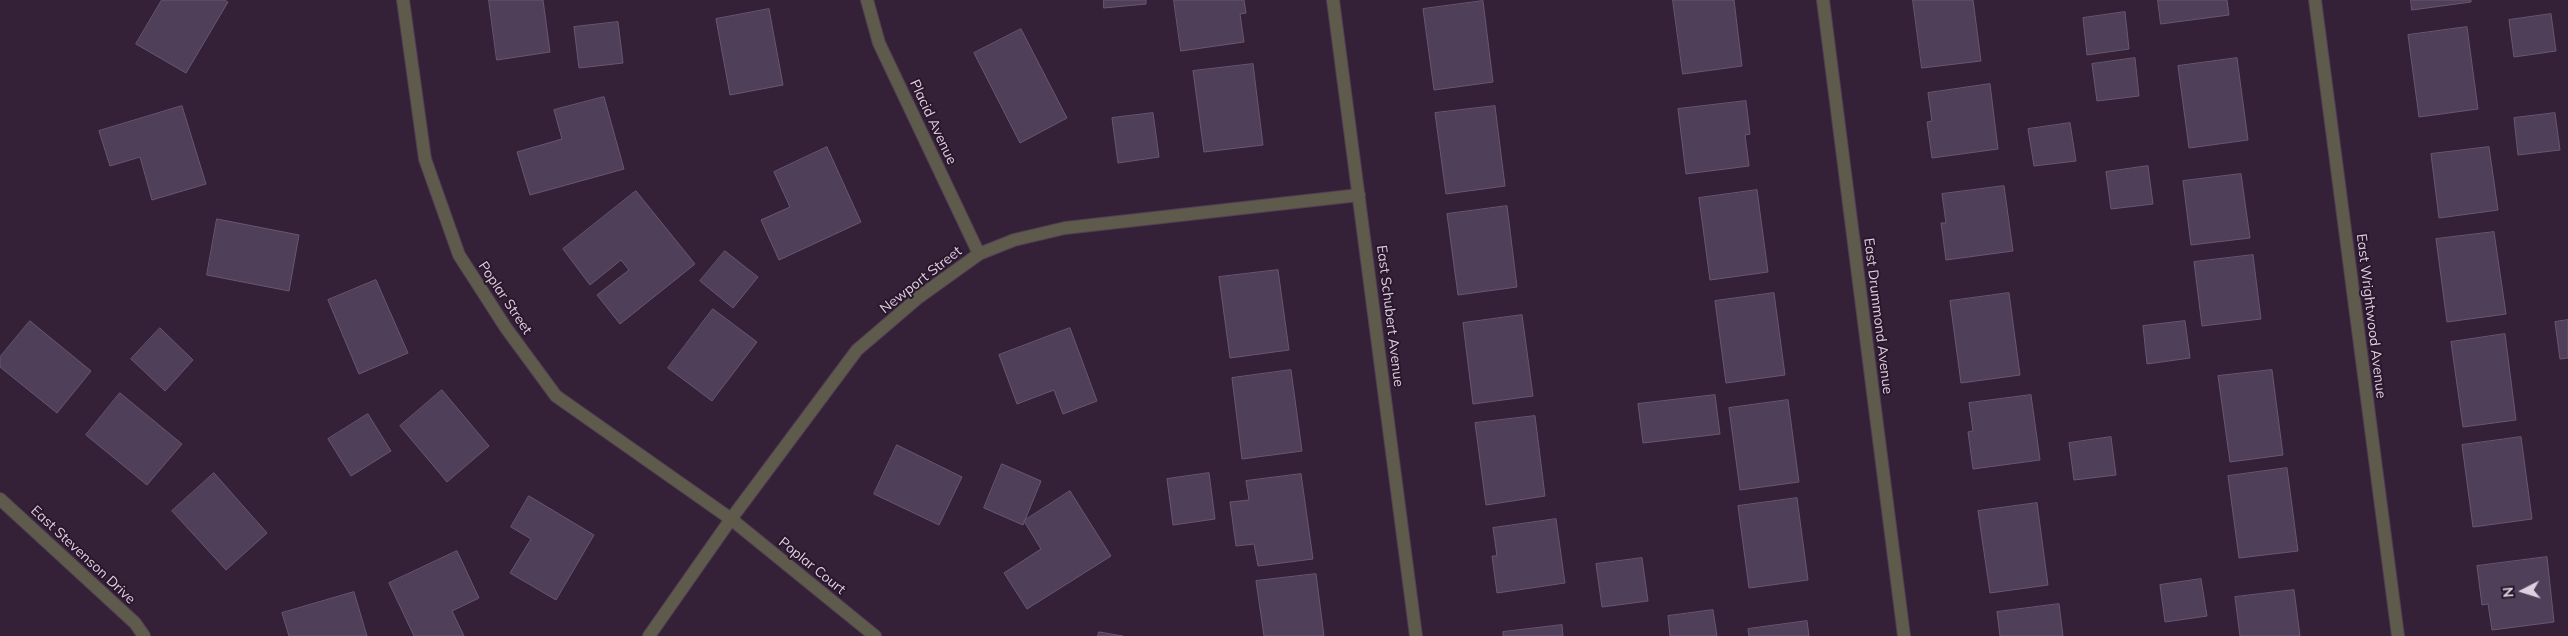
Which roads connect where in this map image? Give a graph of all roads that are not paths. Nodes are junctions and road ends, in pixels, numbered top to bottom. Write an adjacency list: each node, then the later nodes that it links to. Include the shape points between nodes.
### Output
1 (402, 0): 9 (street, Poplar Street, via 424,159 459,255 506,328 556,396)
2 (867, 0): 7 (street, Placid Avenue, via 879,43)
3 (1333, 0): 6 (street, East Schubert Avenue)
4 (1823, 0): 14 (street, East Drummond Avenue)
5 (2315, 0): 15 (street, East Wrightwood Avenue)
6 (1359, 194): 7 (street, Newport Street, via 1065,228 1014,240); 13 (street, East Schubert Avenue)
7 (978, 254): 9 (street, Newport Street, via 857,350)
8 (0, 499): 10 (street, East Stevenson Drive, via 135,623)
9 (730, 519): 11 (street, Newport Street); 12 (street, Poplar Court)
10 (144, 636)
11 (649, 636)
12 (875, 636)
13 (1416, 636)
14 (1904, 636)
15 (2398, 636)

